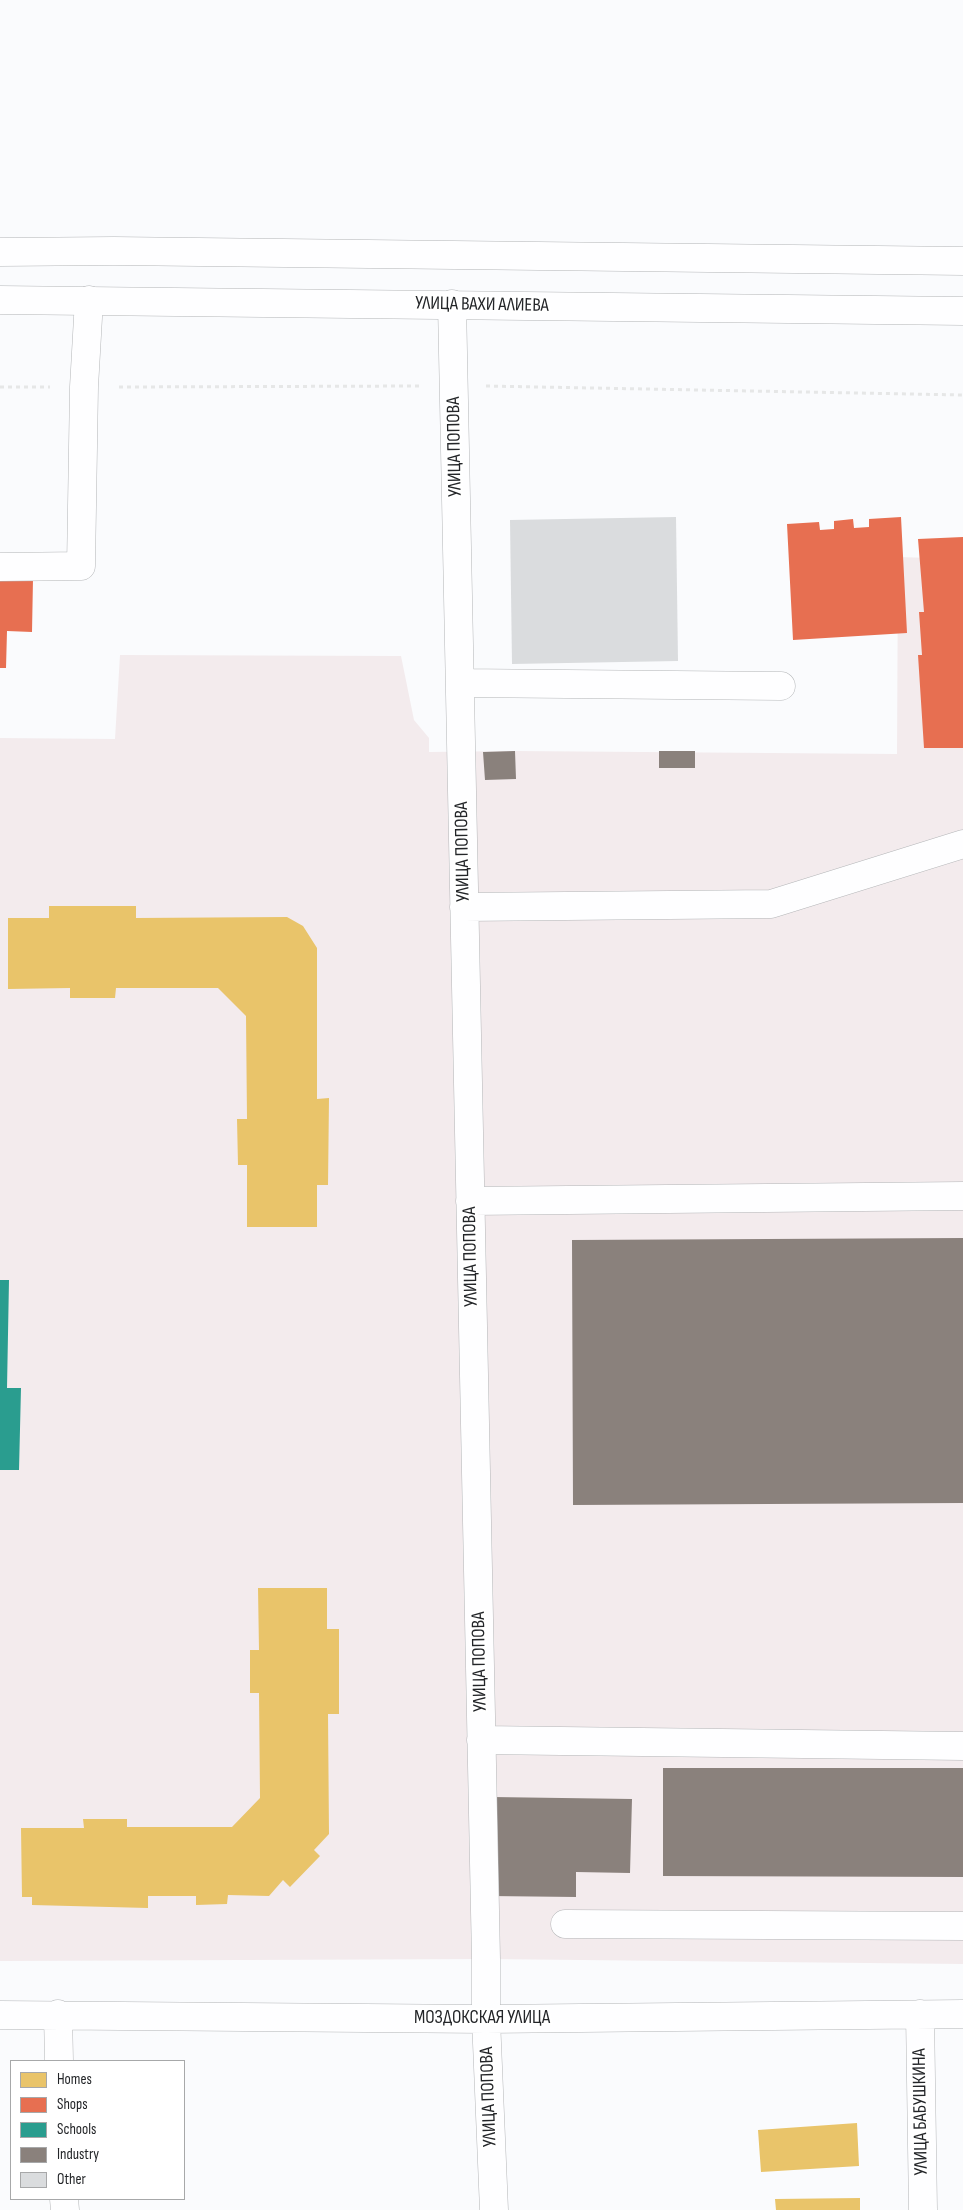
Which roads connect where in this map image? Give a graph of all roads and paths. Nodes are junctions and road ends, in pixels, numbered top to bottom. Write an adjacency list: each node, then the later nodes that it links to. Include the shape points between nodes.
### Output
1 (0, 252): 2 (main road)
2 (963, 261)
3 (0, 300): 4 (main road, УЛИЦА ВАХИ АЛИЕВА)
4 (89, 300): 5 (main road, УЛИЦА ВАХИ АЛИЕВА); 7 (main road, via 81,566)
5 (452, 304): 6 (main road, УЛИЦА ВАХИ АЛИЕВА); 8 (main road, УЛИЦА ПОПОВА)
6 (963, 311)
7 (0, 567)
8 (460, 683): 9 (main road); 11 (main road, УЛИЦА ПОПОВА)
9 (781, 686)
10 (963, 844): 11 (main road, via 771,904)
11 (464, 907): 13 (main road, УЛИЦА ПОПОВА)
12 (963, 1196): 13 (main road)
13 (470, 1201): 14 (main road, УЛИЦА ПОПОВА)
14 (482, 1740): 15 (main road); 22 (main road, УЛИЦА ПОПОВА)
15 (963, 1746)
16 (565, 1924): 17 (main road)
17 (963, 1926)
18 (58, 2014): 21 (main road, МОЗДОКСКАЯ УЛИЦА); 22 (main road, МОЗДОКСКАЯ УЛИЦА); 23 (main road)
19 (920, 2014): 20 (main road, МОЗДОКСКАЯ УЛИЦА); 22 (main road, МОЗДОКСКАЯ УЛИЦА); 25 (main road, УЛИЦА БАБУШКИНА)
20 (963, 2014)
21 (0, 2015)
22 (486, 2019): 24 (main road, УЛИЦА ПОПОВА)
23 (60, 2060)
24 (494, 2210)
25 (922, 2210)

